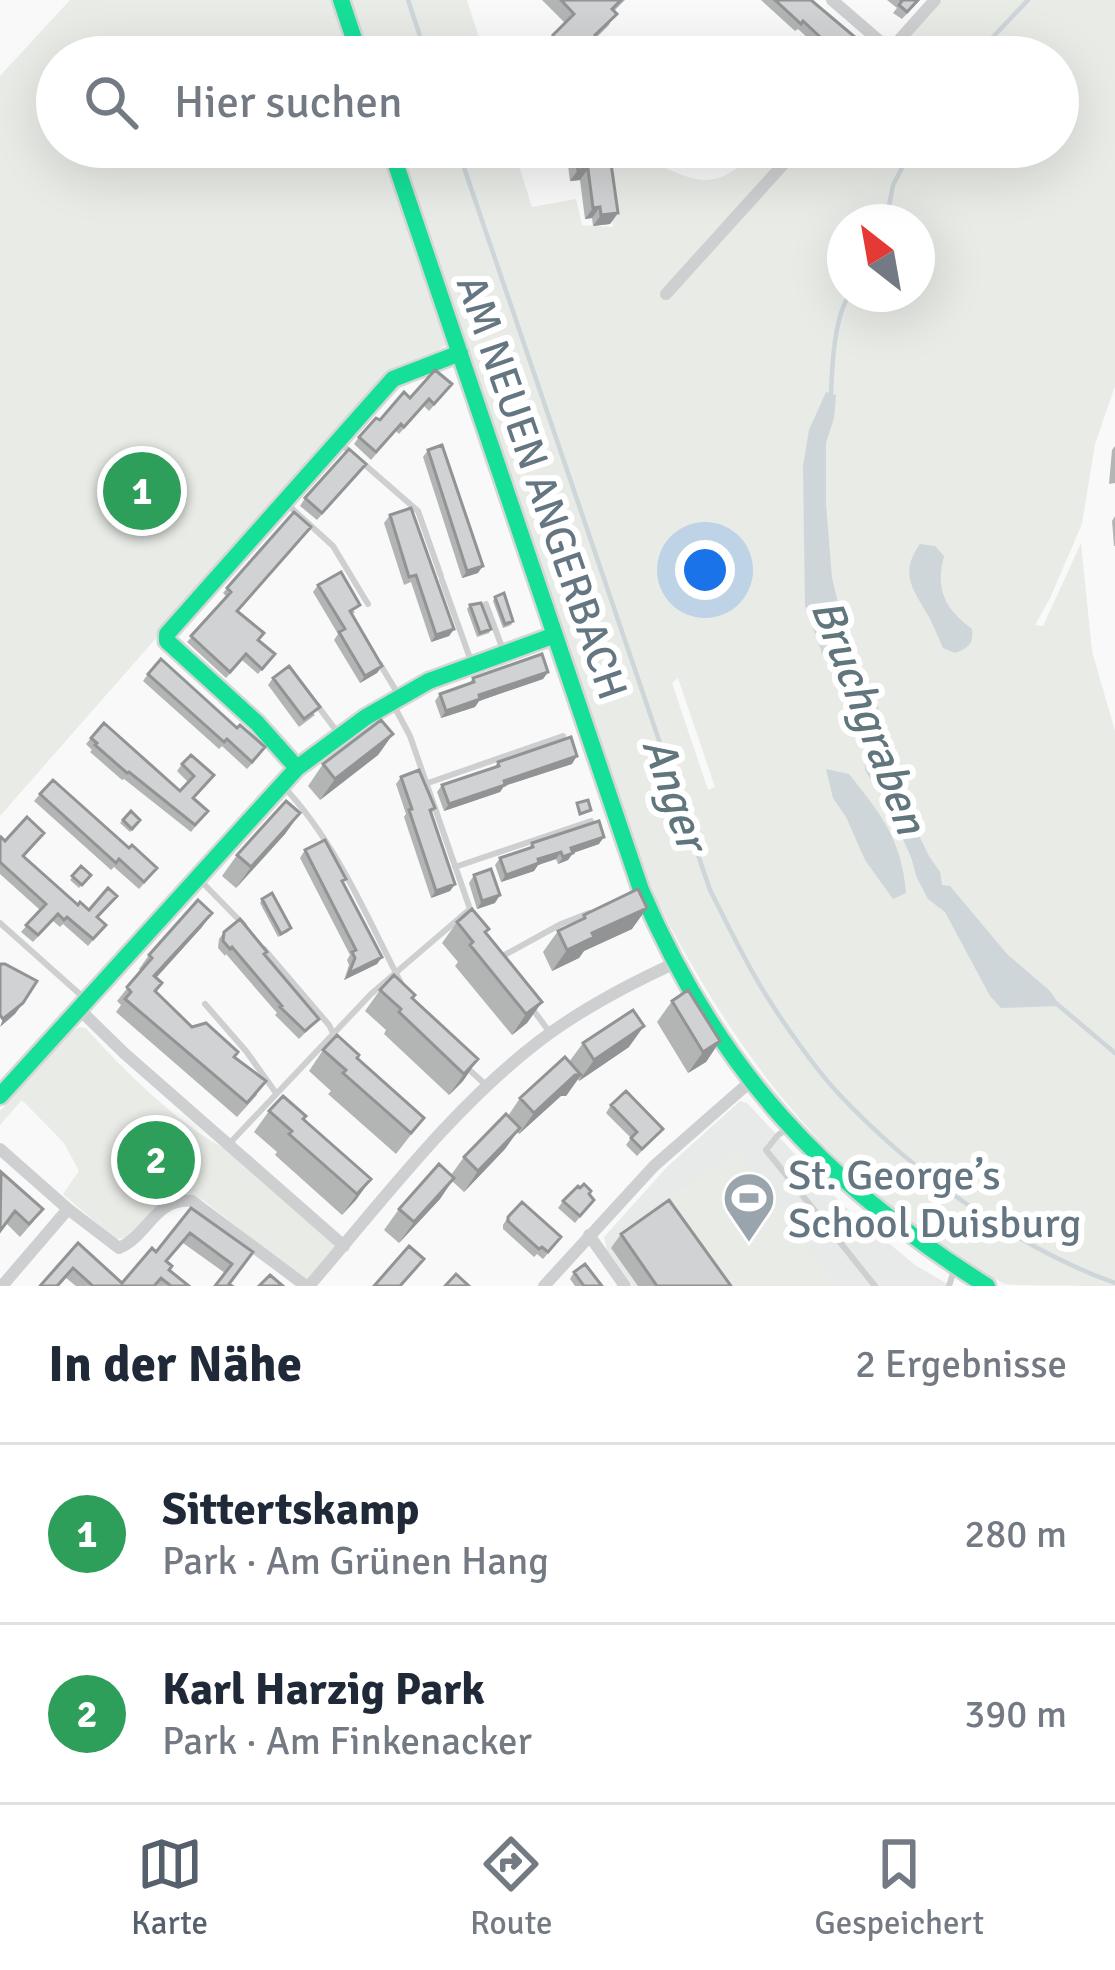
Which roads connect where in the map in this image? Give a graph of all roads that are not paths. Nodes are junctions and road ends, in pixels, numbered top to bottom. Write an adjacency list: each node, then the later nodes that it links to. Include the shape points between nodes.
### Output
1 (340, 0): 4 (street)
2 (832, 0): 5 (street)
3 (935, 0): 6 (street)
4 (353, 36)
5 (869, 36)
6 (903, 36)
7 (397, 168): 10 (street, AM NEUEN ANGERBACH)
8 (781, 168): 9 (street)
9 (667, 294)
10 (460, 353): 11 (street, via 393,379); 15 (street, AM NEUEN ANGERBACH)
11 (338, 441): 12 (street); 18 (lane, via 418,512)
12 (284, 502): 13 (lane, via 333,546); 23 (street, via 166,641)
13 (368, 604)
14 (486, 604): 16 (lane)
15 (555, 635): 16 (street); 36 (street, AM NEUEN ANGERBACH, via 641,890)
16 (504, 653): 18 (street)
17 (380, 662): 19 (lane)
18 (472, 664): 19 (street)
19 (396, 699): 21 (street); 24 (lane)
20 (316, 703): 21 (lane)
21 (340, 736): 23 (street)
22 (563, 736): 24 (lane)
23 (297, 768): 25 (street)
24 (428, 783): 27 (lane)
25 (281, 784): 28 (street); 37 (lane, via 333,852)
26 (592, 821): 27 (lane)
27 (455, 867): 30 (lane, via 470,909)
28 (197, 876): 33 (lane); 40 (street)
29 (601, 908): 35 (lane)
30 (464, 913): 32 (lane); 37 (lane)
31 (0, 923): 40 (lane)
32 (468, 924)
33 (247, 929)
34 (261, 946): 43 (lane)
35 (495, 960)
36 (675, 963): 42 (street); 46 (street, AM NEUEN ANGERBACH)
37 (395, 971): 38 (lane); 43 (lane)
38 (404, 988)
39 (522, 996): 42 (lane)
40 (81, 1004): 49 (street); 53 (street, via 124,1053)
41 (205, 1004): 48 (lane)
42 (550, 1033): 47 (street)
43 (334, 1036): 44 (lane); 48 (lane)
44 (343, 1053)
45 (454, 1056): 47 (lane)
46 (751, 1081): 50 (street, AM NEUEN ANGERBACH); 56 (street)
47 (488, 1087): 52 (street)
48 (276, 1093): 53 (lane)
49 (0, 1096)
50 (790, 1126): 58 (street, AM NEUEN ANGERBACH, via 869,1204); 63 (lane, via 766,1150)
51 (418, 1130): 52 (lane)
52 (434, 1143): 57 (street)
53 (229, 1144): 57 (street)
54 (0, 1149): 55 (street)
55 (68, 1209): 59 (street); 60 (street, via 119,1248 163,1208 192,1201)
56 (589, 1235): 61 (street); 62 (street)
57 (344, 1246): 60 (street)
58 (956, 1266): 64 (lane); 65 (street, AM NEUEN ANGERBACH)
59 (2, 1286)
60 (307, 1286)
61 (544, 1286)
62 (625, 1286)
63 (875, 1286)
64 (949, 1286)
65 (987, 1286)

